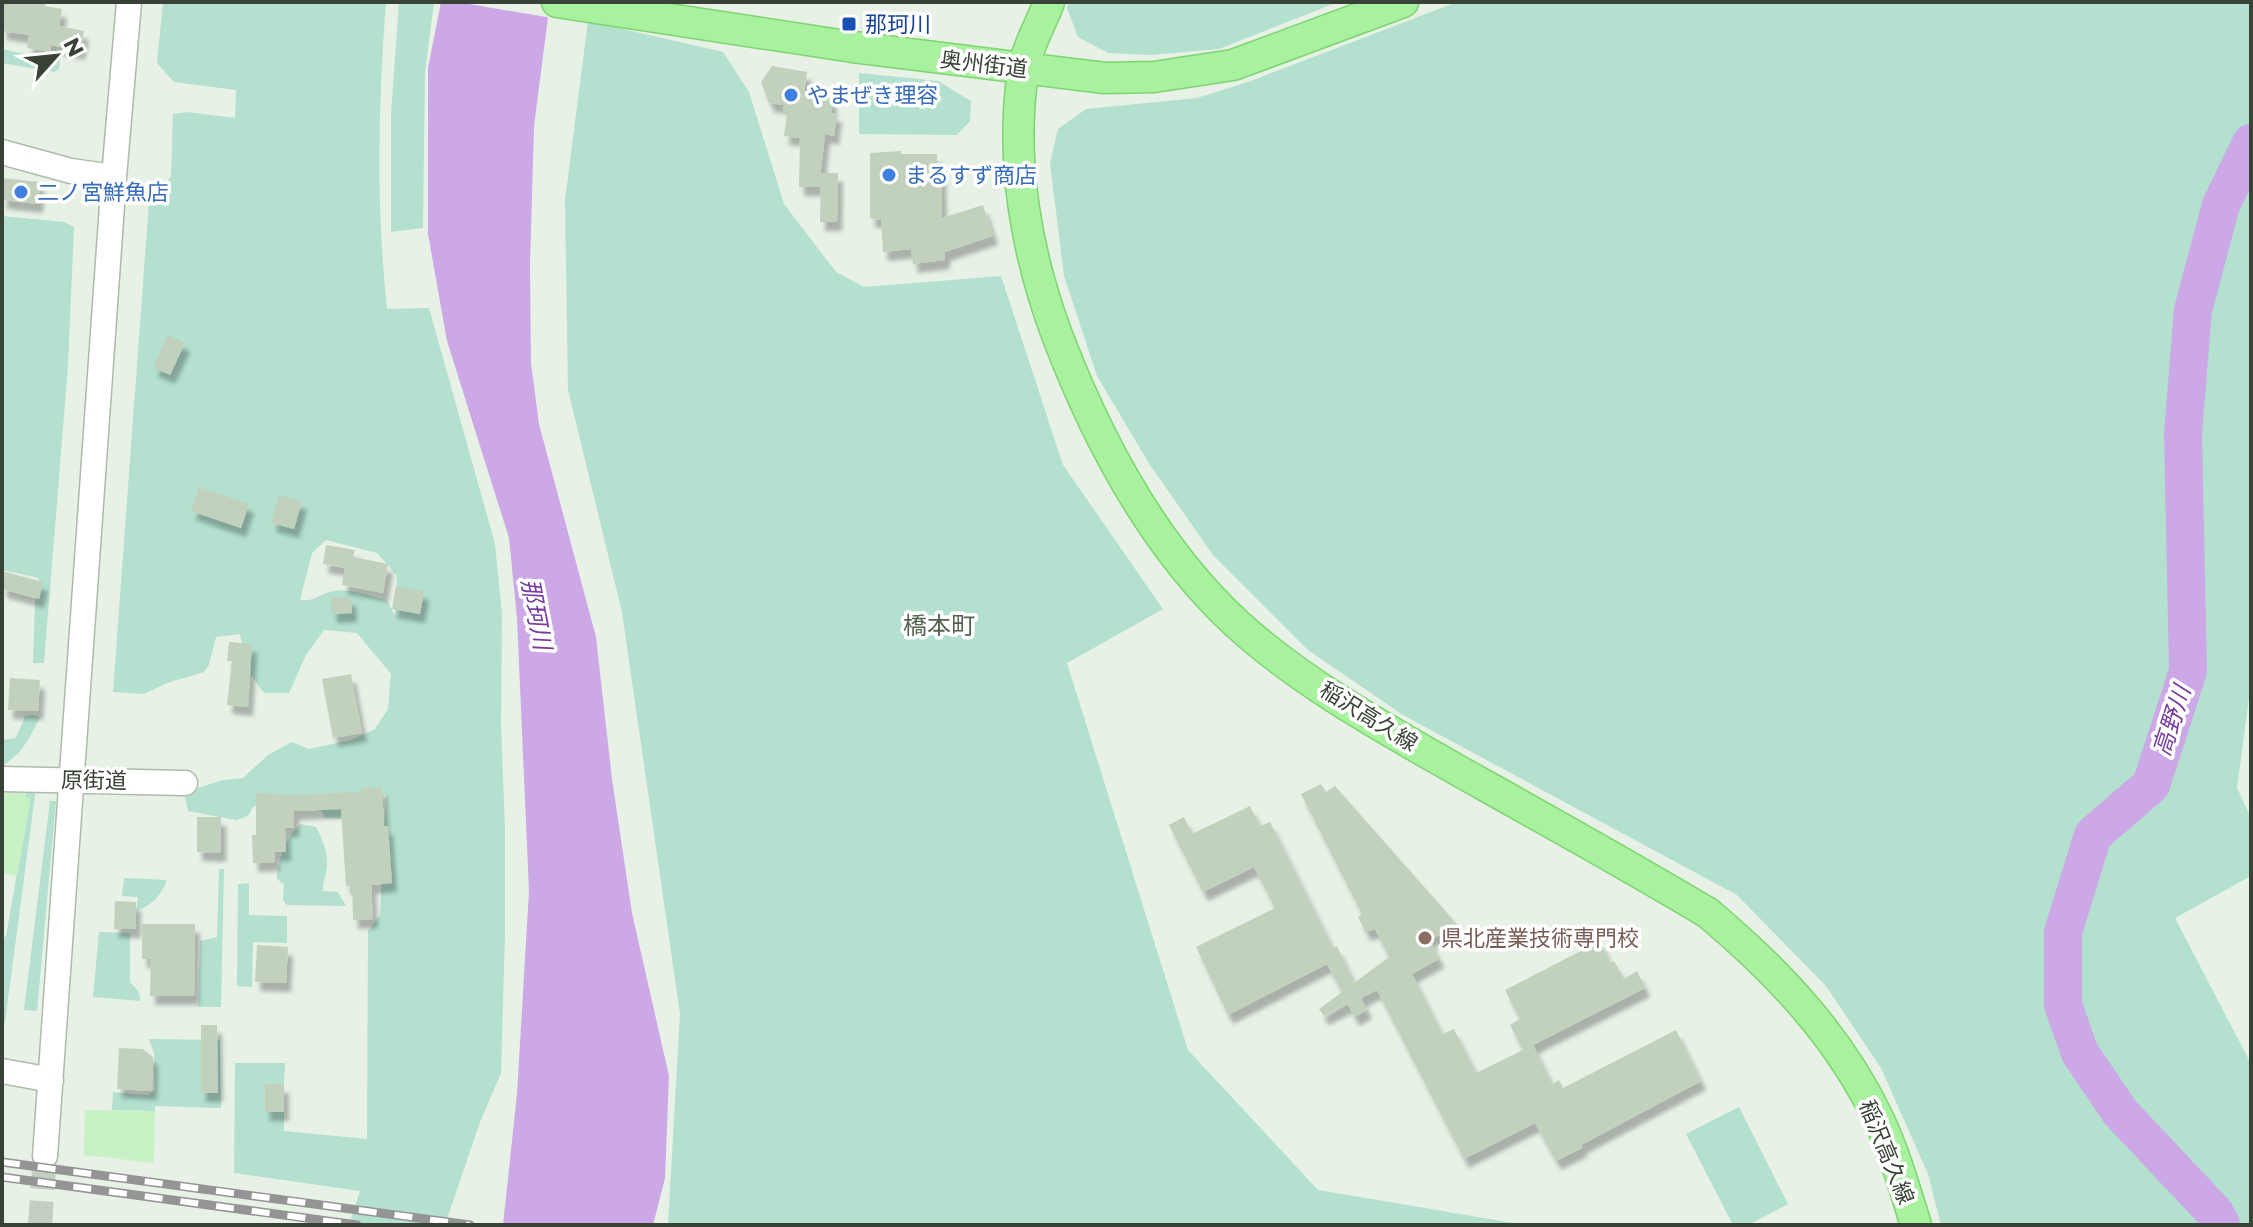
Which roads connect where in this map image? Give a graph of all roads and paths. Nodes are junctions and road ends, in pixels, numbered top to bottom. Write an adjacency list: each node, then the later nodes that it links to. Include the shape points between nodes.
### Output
1 (129, 2): 7 (street)
2 (557, 2): 5 (main road, 奥州街道)
3 (1049, 2): 5 (main road, 稲沢高久線)
4 (1403, 2): 5 (main road, 奥州街道, via 1264,55 1200,71 1105,78)
5 (1023, 69): 14 (main road, 稲沢高久線, via 1020,186 1049,313 1077,389 1108,448 1185,568 1237,623 1381,727 1655,881 1708,913 1749,948 1824,1029 1853,1073 1879,1120)
6 (2, 152): 7 (street)
7 (114, 177): 9 (street)
8 (2, 779): 9 (street, 原街道)
9 (71, 779): 10 (street, 原街道); 12 (street)
10 (185, 783)
11 (2, 1071): 12 (street)
12 (51, 1080): 13 (street)
13 (45, 1156)
14 (1916, 1225)

